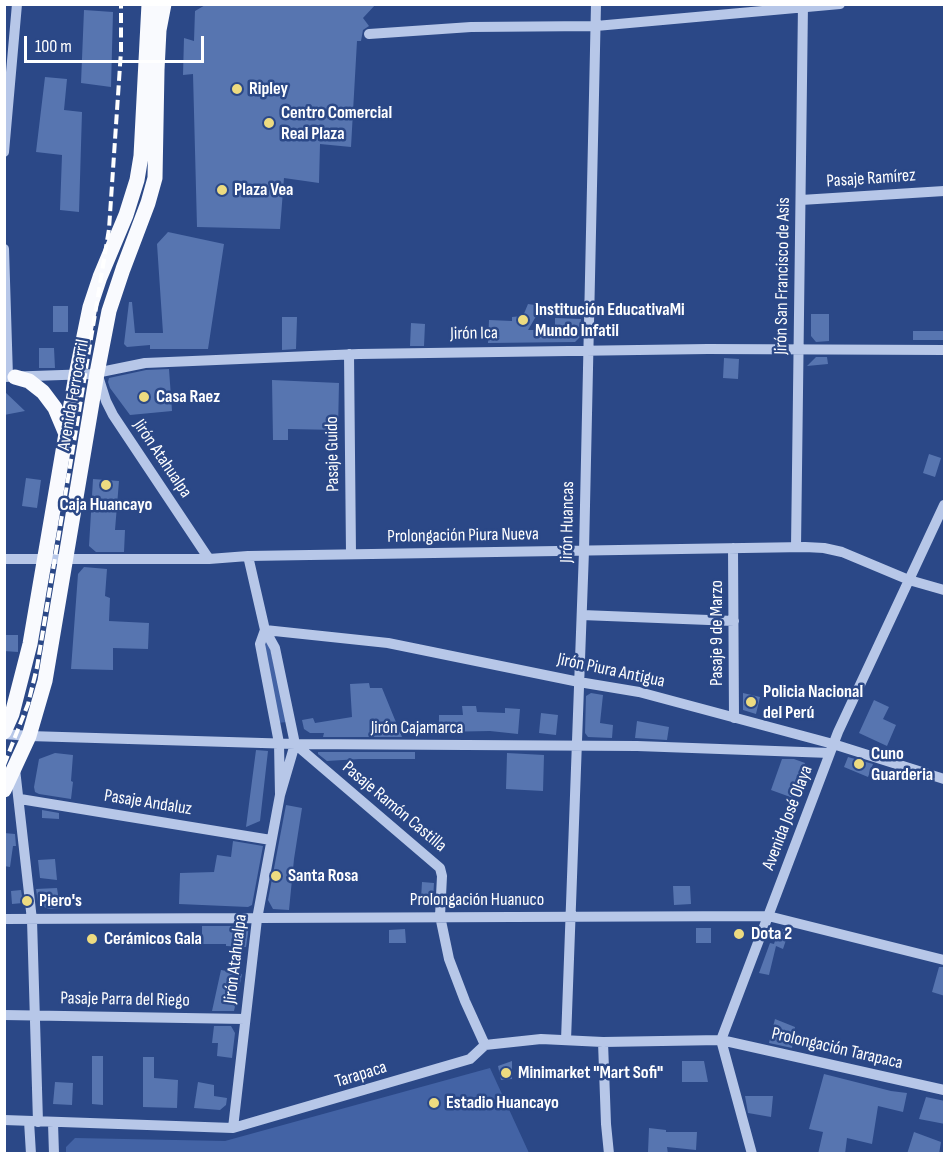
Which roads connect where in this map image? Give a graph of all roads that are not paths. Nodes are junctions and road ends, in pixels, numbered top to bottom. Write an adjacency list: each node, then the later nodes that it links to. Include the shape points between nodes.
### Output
1 (17, 4): 9 (street)
2 (149, 4): 18 (main road, Avenida Ferrocarril, via 138,174 90,307)
3 (164, 4): 17 (main road, Avenida Ferrocarril, via 159,30 155,178 109,311)
4 (596, 4): 7 (street, Jirón Huancas)
5 (840, 4): 6 (street)
6 (803, 6): 7 (street); 11 (street, Jirón San Francisco de Asis)
7 (596, 26): 8 (street, via 471,27); 14 (street, Jirón Huancas)
8 (369, 34)
9 (4, 152)
10 (945, 190): 11 (street, Pasaje Ramírez)
11 (801, 200): 13 (street, Jirón San Francisco de Asis)
12 (4, 249): 19 (street)
13 (799, 349): 14 (street, Jirón Ica); 15 (street, Jirón Ica); 22 (street, Jirón San Francisco de Asis)
14 (587, 350): 16 (street, Jirón Ica); 24 (street, Jirón Huancas)
15 (945, 350)
16 (349, 354): 17 (street, Jirón Ica, via 145,363); 25 (street, Pasaje Guido)
17 (97, 373): 18 (street, Jirón Ica); 29 (main road, Avenida Ferrocarril); 30 (street, Jirón Atahualpa, via 113,415)
18 (76, 375): 19 (street, Jirón Ica); 20 (main road, Avenida Ferrocarril)
19 (9, 377): 20 (main road, via 29,381 43,392)
20 (66, 434): 28 (main road, Avenida Ferrocarril)
21 (945, 504): 31 (street, Avenida José Olaya)
22 (796, 547): 23 (street, Prolongación Piura Nueva); 31 (street, Prolongación Piura Nueva, via 842,552)
23 (733, 548): 24 (street, Prolongación Piura Nueva); 34 (street, Pasaje 9 de Marzo)
24 (584, 550): 25 (street, Prolongación Piura Nueva); 33 (street, Jirón Huancas)
25 (351, 554): 26 (street, Prolongación Piura Nueva)
26 (248, 556): 30 (street, Prolongación Piura Nueva); 35 (street, Jirón Atahualpa)
27 (4, 559): 28 (street, Prolongación Piura Nueva)
28 (46, 559): 29 (street, Prolongación Piura Nueva); 38 (main road, Avenida Ferrocarril, via 25,667)
29 (66, 559): 30 (street, Prolongación Piura Nueva); 39 (main road, Avenida Ferrocarril, via 45,681)
30 (210, 559)
31 (909, 580): 32 (street, Prolongación Piura Nueva); 43 (street, Avenida José Olaya)
32 (945, 590)
33 (582, 615): 34 (street); 36 (street, Jirón Huancas)
34 (734, 621): 37 (street, Pasaje 9 de Marzo)
35 (265, 630): 36 (street, Jirón Piura Antigua, via 388,643); 40 (street, Jirón Atahualpa, via 260,644); 41 (street, Jirón Atahualpa, via 275,648)
36 (579, 682): 37 (street, Jirón Piura Antigua, via 639,692); 42 (street, Jirón Huancas)
37 (734, 717): 43 (street, Jirón Piura Antigua)
38 (4, 733): 39 (street, Jirón Cajamarca)
39 (29, 736): 40 (street, Jirón Cajamarca); 44 (main road, Avenida Ferrocarril)
40 (279, 743): 41 (street, Jirón Cajamarca); 47 (street, Jirón Atahualpa)
41 (295, 744): 42 (street, Jirón Cajamarca); 47 (street, Jirón Atahualpa); 50 (street, Pasaje Ramón Castilla, via 440,868)
42 (577, 745): 43 (street, Jirón Cajamarca); 52 (street, Jirón Huancas)
43 (831, 749): 45 (street, Jirón Piura Antigua); 51 (street, Avenida José Olaya)
44 (15, 770): 46 (main road, Avenida Ferrocarril); 48 (street)
45 (945, 779)
46 (4, 790)
47 (280, 795): 49 (street, Jirón Atahualpa)
48 (20, 799): 49 (street, Pasaje Andaluz); 55 (street)
49 (271, 840): 54 (street, Jirón Atahualpa)
50 (440, 916): 52 (street, Prolongación Huanuco); 54 (street, Prolongación Huanuco); 63 (street, Pasaje Ramón Castilla, via 449,959)
51 (768, 916): 52 (street, Prolongación Huanuco); 56 (street, Prolongación Huanuco); 61 (street, Avenida José Olaya)
52 (570, 917): 60 (street, Jirón Huancas)
53 (4, 919): 55 (street, Prolongación Huanuco)
54 (257, 919): 55 (street, Prolongación Huanuco); 59 (street, Jirón Atahualpa)
55 (32, 920): 58 (street)
56 (945, 960)
57 (4, 1015): 58 (street, Pasaje Parra del Riego)
58 (35, 1016): 59 (street, Pasaje Parra del Riego); 66 (street)
59 (245, 1019): 68 (street, Jirón Atahualpa)
60 (566, 1040): 62 (street, Tarapaca); 63 (street, Tarapaca)
61 (721, 1040): 62 (street, Tarapaca); 64 (street, Prolongación Tarapaca); 72 (street)
62 (603, 1042): 71 (street)
63 (484, 1045): 68 (street, Tarapaca, via 470,1059)
64 (945, 1090)
65 (4, 1120): 66 (street, Tarapaca)
66 (34, 1122): 67 (street, Tarapaca); 69 (street)
67 (53, 1123): 68 (street, Tarapaca); 70 (street)
68 (233, 1128)
69 (31, 1154)
70 (54, 1154)
71 (609, 1154)
72 (752, 1154)

